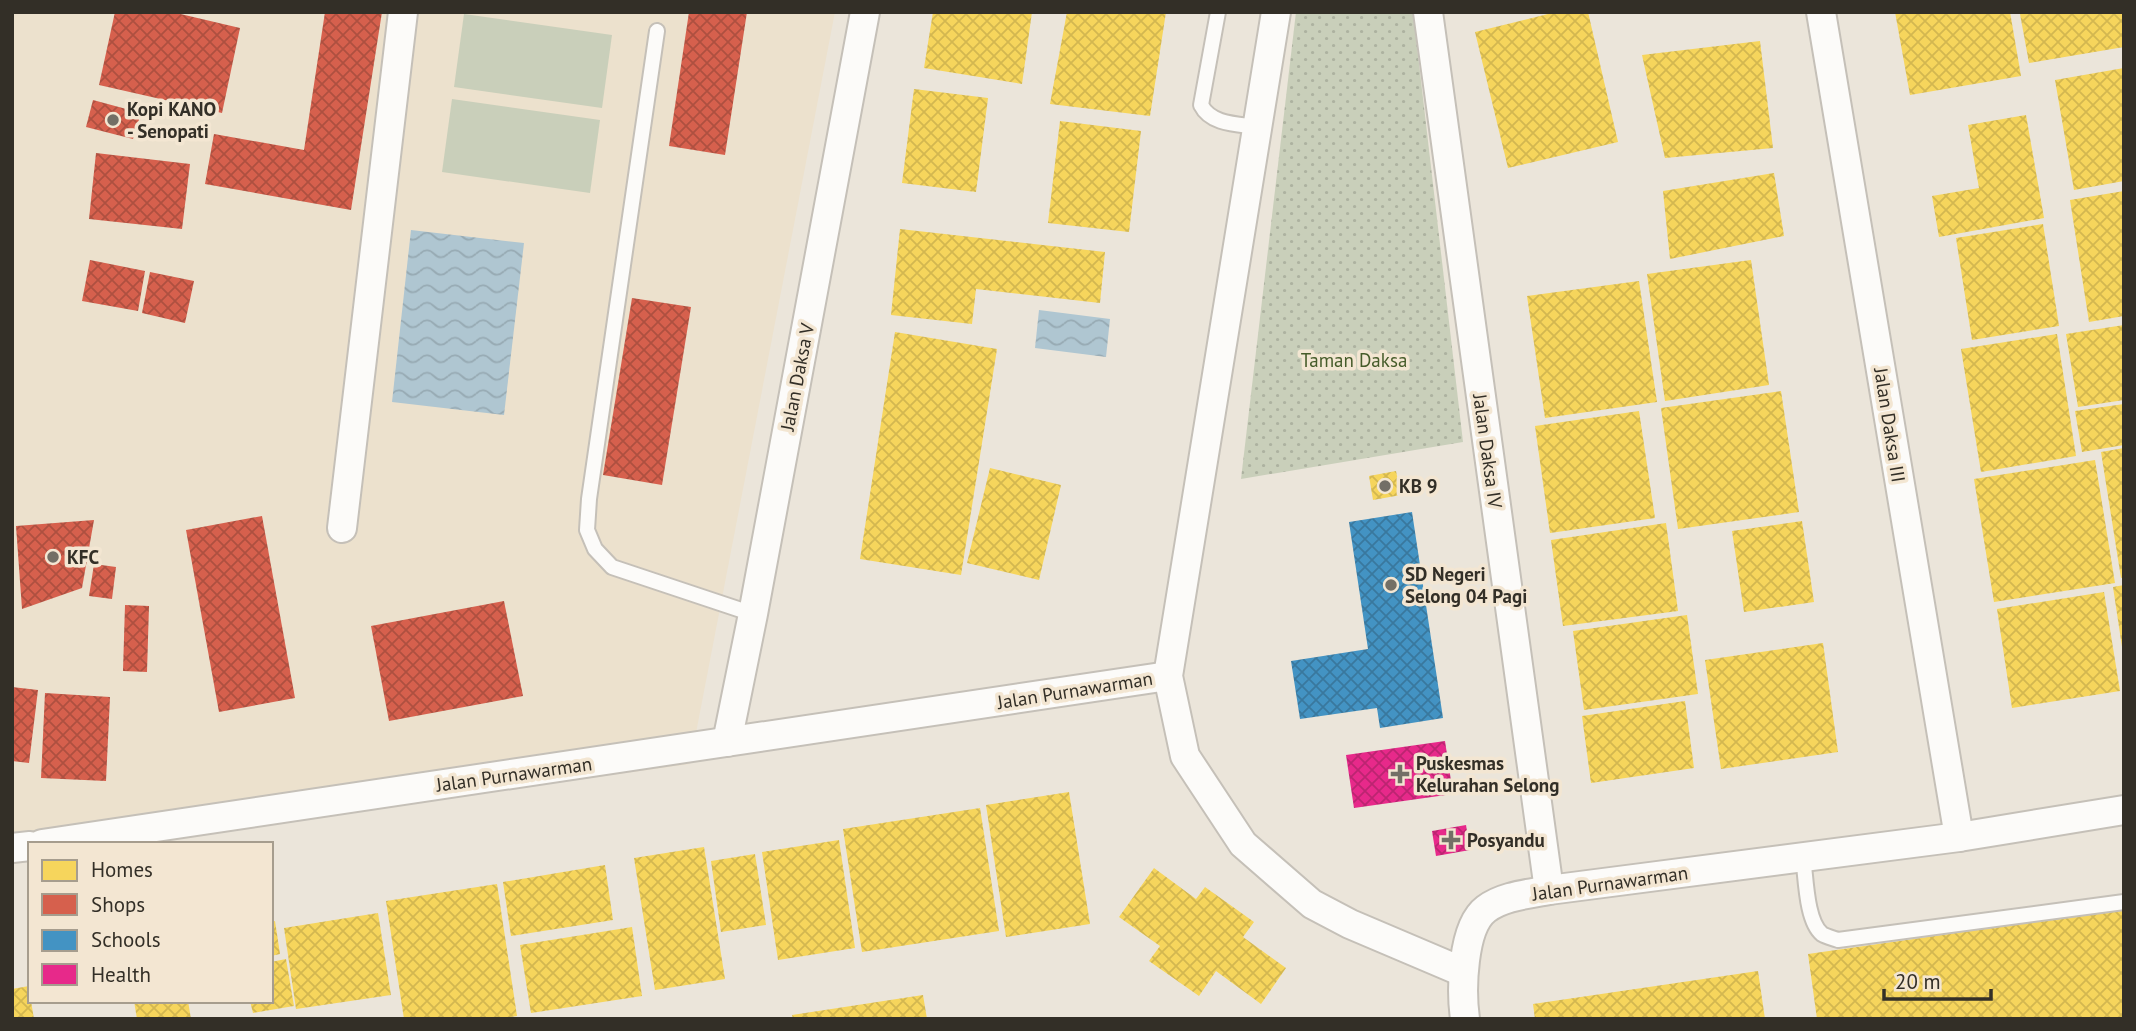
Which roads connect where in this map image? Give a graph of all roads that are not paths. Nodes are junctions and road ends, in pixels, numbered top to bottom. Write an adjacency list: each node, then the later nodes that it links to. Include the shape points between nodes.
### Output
1 (403, 12): 9 (street)
2 (865, 12): 10 (street, Jalan Daksa V)
3 (1218, 12): 8 (lane, via 1201,105 1213,119)
4 (1276, 12): 8 (street)
5 (1428, 12): 17 (street, Jalan Daksa IV)
6 (1821, 12): 14 (street, Jalan Daksa III)
7 (657, 31): 10 (lane, via 587,530 595,549 612,567)
8 (1258, 127): 11 (street)
9 (342, 528)
10 (753, 614): 12 (street, Jalan Daksa V)
11 (1168, 676): 12 (street, Jalan Purnawarman); 19 (street, Jalan Purnawarman, via 1185,756 1243,845 1312,904 1350,925)
12 (727, 742): 15 (street, Jalan Purnawarman)
13 (2124, 810): 14 (street, Jalan Purnawarman)
14 (1959, 837): 16 (street, Jalan Purnawarman)
15 (55, 842)
16 (1803, 857): 17 (street, Jalan Purnawarman); 18 (lane, via 1816,927 1824,936 1838,940)
17 (1549, 890): 19 (street, Jalan Purnawarman, via 1485,909 1477,920)
18 (2124, 902)
19 (1463, 972): 20 (street)
20 (1465, 1019)

